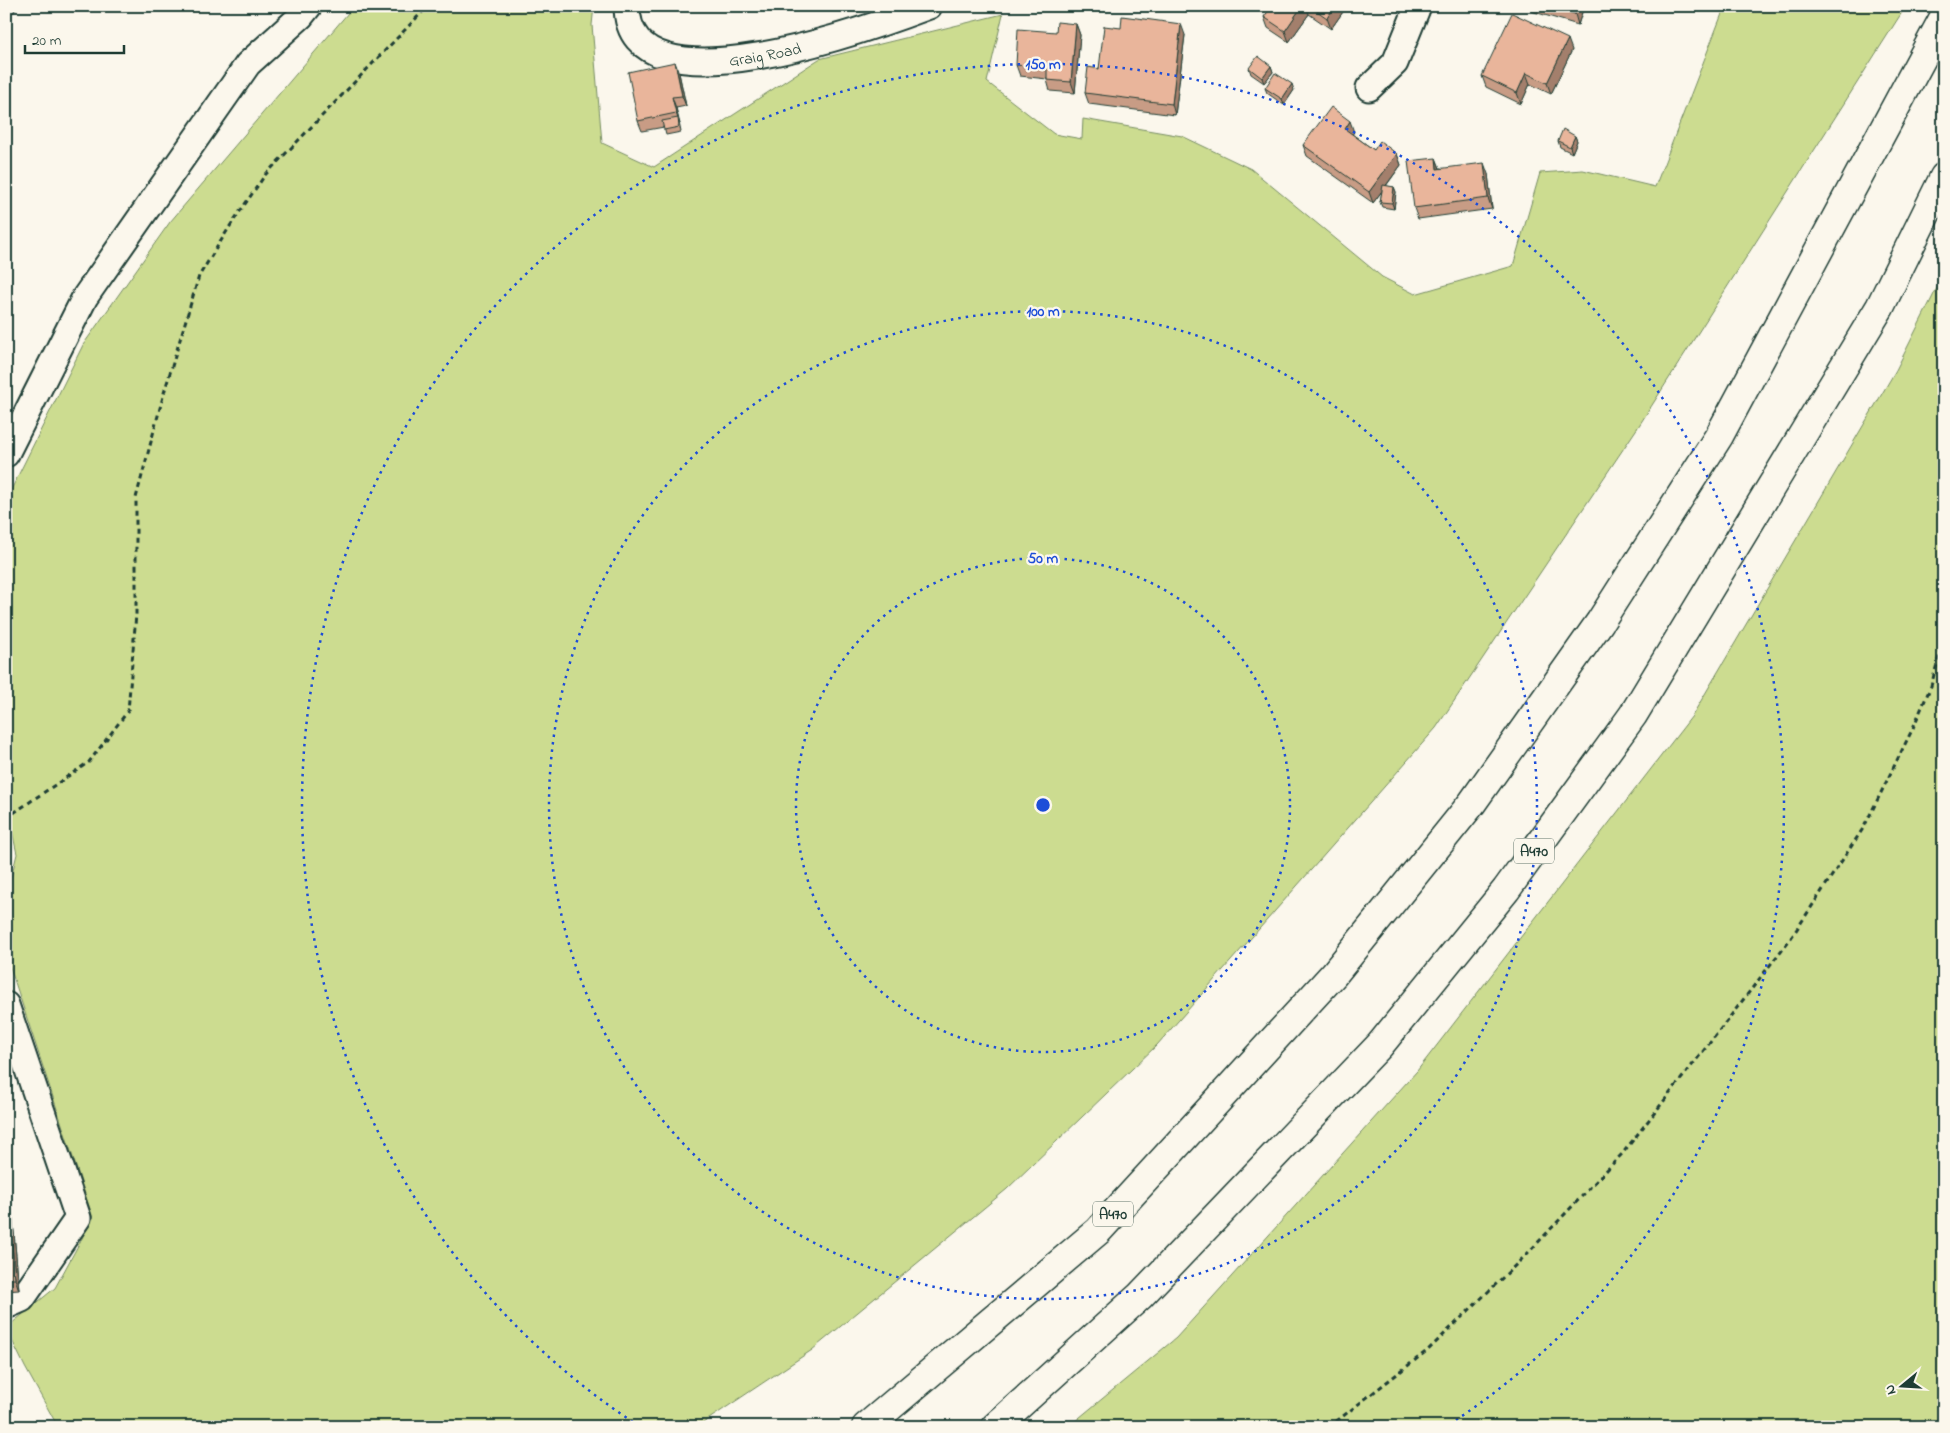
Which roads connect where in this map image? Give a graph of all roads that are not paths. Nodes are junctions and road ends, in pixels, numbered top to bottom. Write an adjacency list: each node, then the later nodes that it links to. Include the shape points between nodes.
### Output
1 (10, 6): 6 (lane)
2 (309, 6): 10 (street, via 248,64 85,297)
3 (627, 6): 4 (street, Graig Road, via 635,37 648,49 668,58 690,62 755,57 856,33)
4 (929, 6)
5 (1418, 6): 8 (street, via 1395,63)
6 (6, 8)
7 (1944, 18): 13 (highway, A470, via 1719,436 1600,622 1472,803 1334,974 1098,1231)
8 (1370, 88)
9 (1944, 177): 14 (highway, A470, via 1880,307 1638,707 1506,890 1374,1052 1140,1296)
10 (6, 454)
11 (6, 1004): 12 (street, via 78,1218 22,1298)
12 (6, 1306)
13 (866, 1427)
14 (995, 1427)

